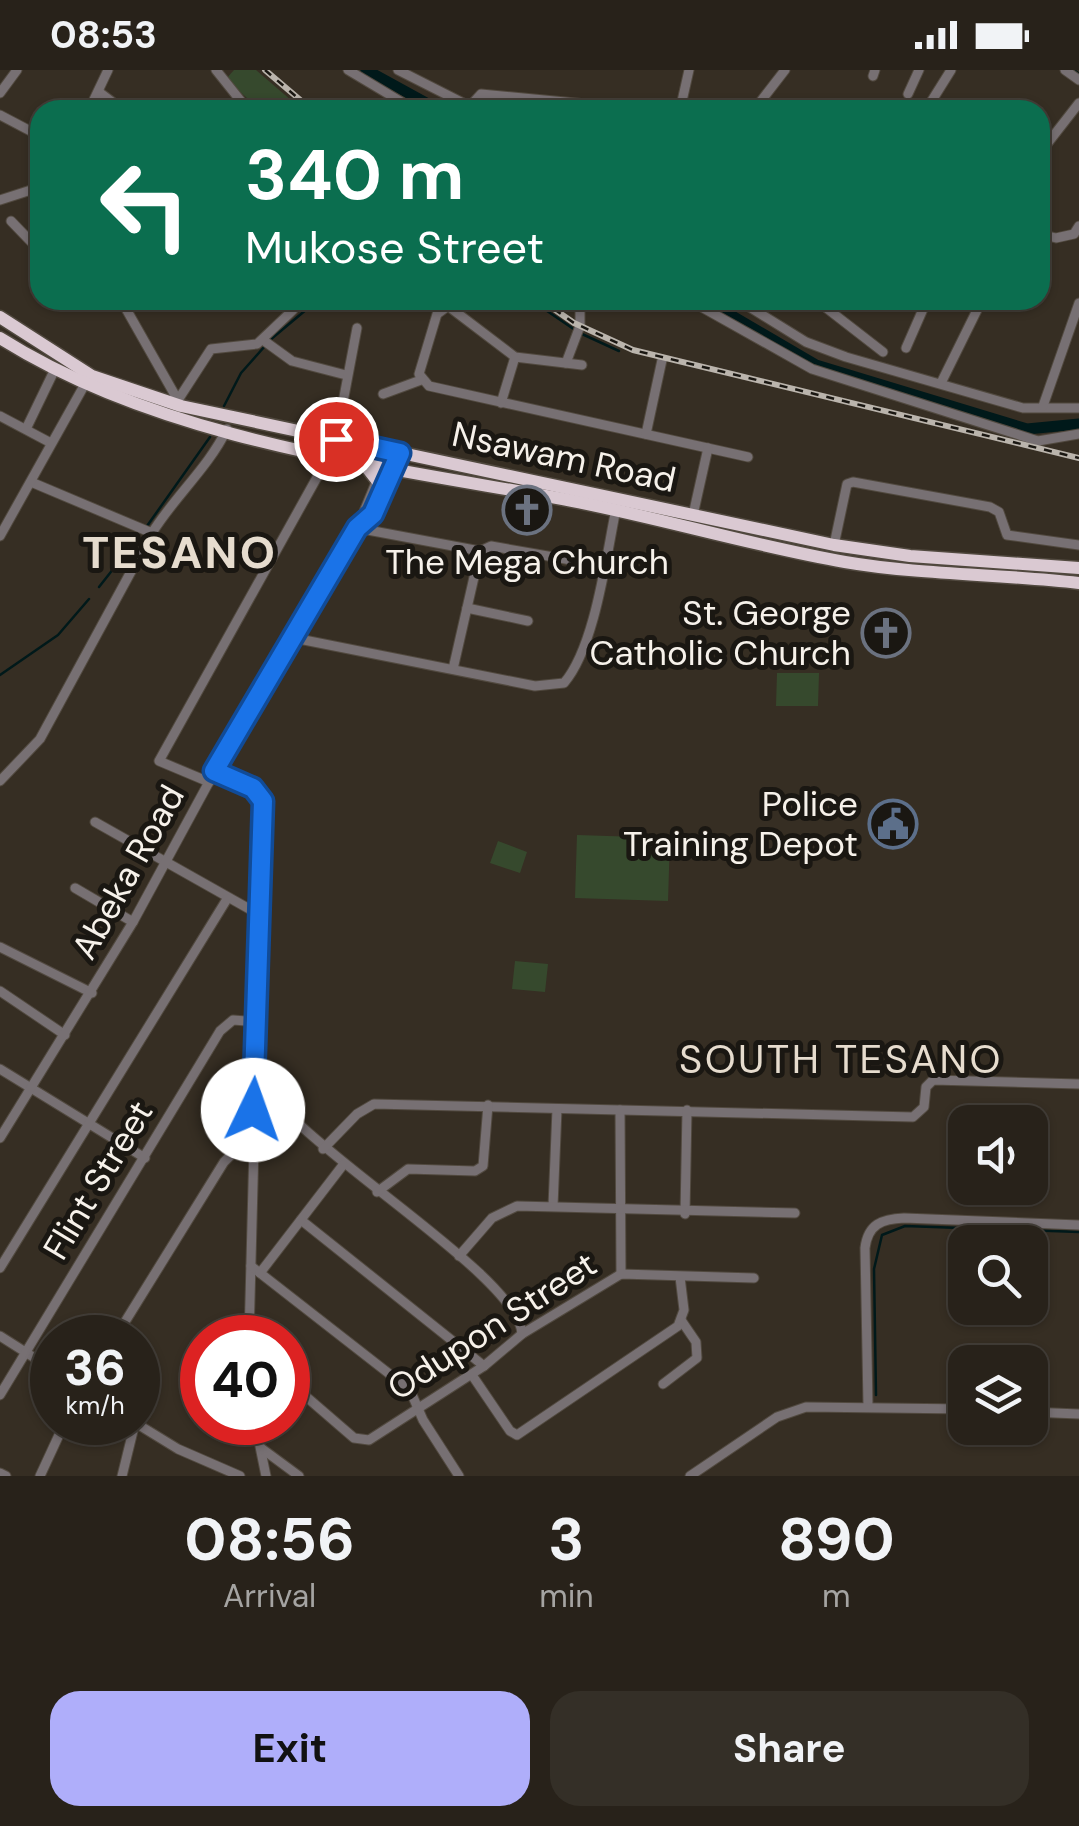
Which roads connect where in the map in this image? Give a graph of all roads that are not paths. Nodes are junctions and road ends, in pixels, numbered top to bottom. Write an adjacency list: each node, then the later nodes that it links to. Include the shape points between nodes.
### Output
1 (17, 70): 13 (street)
2 (108, 70): 12 (street)
3 (216, 70): 17 (street)
4 (348, 70): 18 (street)
5 (398, 70): 19 (street)
6 (689, 70): 22 (street)
7 (785, 70): 23 (street)
8 (919, 70): 14 (street)
9 (951, 70): 24 (street)
10 (1065, 70): 11 (street)
11 (1079, 80)
12 (99, 92): 15 (street); 16 (street)
13 (0, 93)
14 (908, 94)
15 (94, 100)
16 (110, 100)
17 (240, 100)
18 (398, 100)
19 (456, 100)
20 (477, 100): 21 (street, via 481,94)
21 (514, 100)
22 (682, 100)
23 (762, 100)
24 (932, 100)
25 (1079, 103): 28 (street)
26 (0, 115): 27 (street)
27 (30, 131)
28 (1050, 140)
29 (30, 191): 30 (street)
30 (0, 200)
31 (11, 221): 34 (street)
32 (1077, 232): 33 (street)
33 (1050, 236)
34 (30, 241)
35 (1079, 303): 64 (street)
36 (127, 310): 62 (street)
37 (293, 310): 49 (street)
38 (442, 310): 58 (street, via 430,334)
39 (453, 310): 52 (street)
40 (580, 310): 54 (street)
41 (706, 310): 70 (street, via 830,376 1028,439)
42 (754, 310): 59 (street, via 806,342)
43 (832, 310): 51 (street)
44 (923, 310): 50 (street)
45 (977, 310): 59 (street)
46 (0, 317): 62 (highway, Nsawam Road, via 92,376)
47 (357, 328): 57 (street)
48 (0, 338): 56 (highway, Nsawam Road)
49 (263, 340): 57 (street, via 292,361); 62 (street, via 204,355)
50 (906, 348)
51 (883, 352)
52 (514, 358): 54 (street); 63 (street)
53 (662, 360): 69 (street)
54 (566, 363): 55 (street)
55 (582, 365)
56 (55, 369): 60 (highway, Nsawam Road); 67 (street)
57 (346, 375): 71 (street)
58 (423, 382): 61 (street); 63 (street)
59 (941, 383): 64 (street, via 995,402)
60 (84, 384): 68 (highway, Nsawam Road); 72 (street)
61 (383, 394)
62 (179, 403): 71 (highway, Nsawam Road)
63 (501, 404): 69 (street)
64 (1043, 406): 65 (street)
65 (1079, 408)
66 (0, 416): 67 (street)
67 (26, 429): 72 (street)
68 (227, 429): 75 (highway, Nsawam Road); 84 (street, via 211,458)
69 (646, 434): 73 (street)
70 (1079, 434)
71 (336, 439): 74 (highway, Nsawam Road)
72 (51, 443): 79 (street)
73 (708, 448): 76 (street); 82 (street)
74 (395, 452): 78 (street, Abeka Road); 82 (highway, Nsawam Road)
75 (330, 454): 77 (highway, Nsawam Road); 98 (street, via 158,760)
76 (748, 456)
77 (358, 460): 78 (highway, Nsawam Road); 80 (highway)
78 (396, 468): 80 (highway); 80 (street, Abeka Road); 81 (highway, Nsawam Road)
79 (31, 482): 84 (street); 85 (street)
80 (384, 483): 83 (street, Abeka Road, via 373,514)
81 (616, 509): 89 (street); 91 (highway, Nsawam Road, via 848,562)
82 (693, 515): 86 (highway, Nsawam Road)
83 (358, 527): 88 (street); 94 (street, Abeka Road)
84 (146, 530): 97 (street, via 40,739)
85 (0, 536)
86 (834, 545): 87 (street, via 847,484 853,482 990,507 999,512 1007,535); 90 (highway, Nsawam Road)
87 (1079, 545)
88 (480, 551): 89 (street, via 491,546); 92 (street)
89 (604, 566): 95 (street, via 575,671 564,683 535,686)
90 (1079, 568)
91 (1079, 582)
92 (467, 608): 93 (street); 95 (street)
93 (528, 621)
94 (294, 638): 95 (street); 96 (street, Abeka Road)
95 (453, 669)
96 (214, 771): 98 (street, Abeka Road); 103 (street, via 253,788 263,801)
97 (0, 781)
98 (209, 782): 100 (street, Abeka Road)
99 (95, 822): 100 (street)
100 (168, 861): 102 (street); 104 (street, Abeka Road)
101 (75, 888): 104 (street)
102 (227, 898): 103 (street); 118 (street)
103 (260, 915): 108 (street)
104 (134, 922): 107 (street, Abeka Road)
105 (0, 947): 107 (street)
106 (0, 992): 109 (street)
107 (92, 994): 109 (street, Abeka Road)
108 (260, 1022): 111 (street); 122 (street, Flint Street, via 233,1020 220,1031)
109 (65, 1034): 113 (street, Abeka Road)
110 (0, 1069): 113 (street)
111 (255, 1073): 120 (street); 121 (street, via 275,1103)
112 (1079, 1084): 117 (street, via 933,1080 913,1117)
113 (31, 1089): 118 (street); 119 (street, Abeka Road)
114 (488, 1104): 115 (street); 121 (street, via 374,1104); 124 (street, via 483,1166 408,1170)
115 (557, 1108): 116 (street); 125 (street)
116 (620, 1110): 117 (street); 126 (street)
117 (686, 1110): 127 (street)
118 (88, 1125): 122 (street); 132 (street)
119 (0, 1138)
120 (252, 1147): 133 (street); 137 (street, via 224,1162)
121 (323, 1149): 123 (street)
122 (144, 1158): 142 (street, Flint Street)
123 (343, 1165): 124 (street); 129 (street)
124 (377, 1192): 131 (street)
125 (553, 1206): 126 (street); 131 (street, via 504,1210)
126 (619, 1209): 127 (street); 134 (street)
127 (685, 1214): 128 (street)
128 (795, 1214)
129 (302, 1220): 133 (street); 144 (street)
130 (1079, 1225): 149 (street, via 904,1218 877,1223 866,1242)
131 (458, 1256): 140 (street, via 510,1306)
132 (0, 1268)
133 (255, 1270): 138 (street); 150 (street, via 410,1390)
134 (622, 1274): 135 (street, Odupon Street); 140 (street, Odupon Street)
135 (680, 1276): 136 (street, Odupon Street); 139 (street)
136 (754, 1278)
137 (129, 1315)
138 (251, 1315)
139 (682, 1320): 145 (street, via 518,1435); 146 (street, via 697,1358)
140 (522, 1334): 144 (street, Odupon Street)
141 (0, 1336): 142 (street)
142 (26, 1352): 143 (street); 147 (street, Flint Street)
143 (30, 1355)
144 (484, 1366): 145 (street, Odupon Street)
145 (472, 1375): 150 (street, Odupon Street)
146 (663, 1384)
147 (0, 1395)
148 (310, 1398): 150 (street, Odupon Street, via 362,1440)
149 (868, 1405): 151 (street); 165 (street, via 786,1413)
150 (418, 1408): 159 (street)
151 (948, 1408)
152 (1048, 1413): 153 (street)
153 (1079, 1414)
154 (160, 1438): 162 (street)
155 (54, 1445): 160 (street)
156 (129, 1445): 161 (street)
157 (260, 1445): 158 (street)
158 (261, 1448): 163 (street); 164 (street)
159 (458, 1475)
160 (40, 1476)
161 (122, 1476)
162 (240, 1476)
163 (266, 1476)
164 (299, 1476)
165 (690, 1476)

